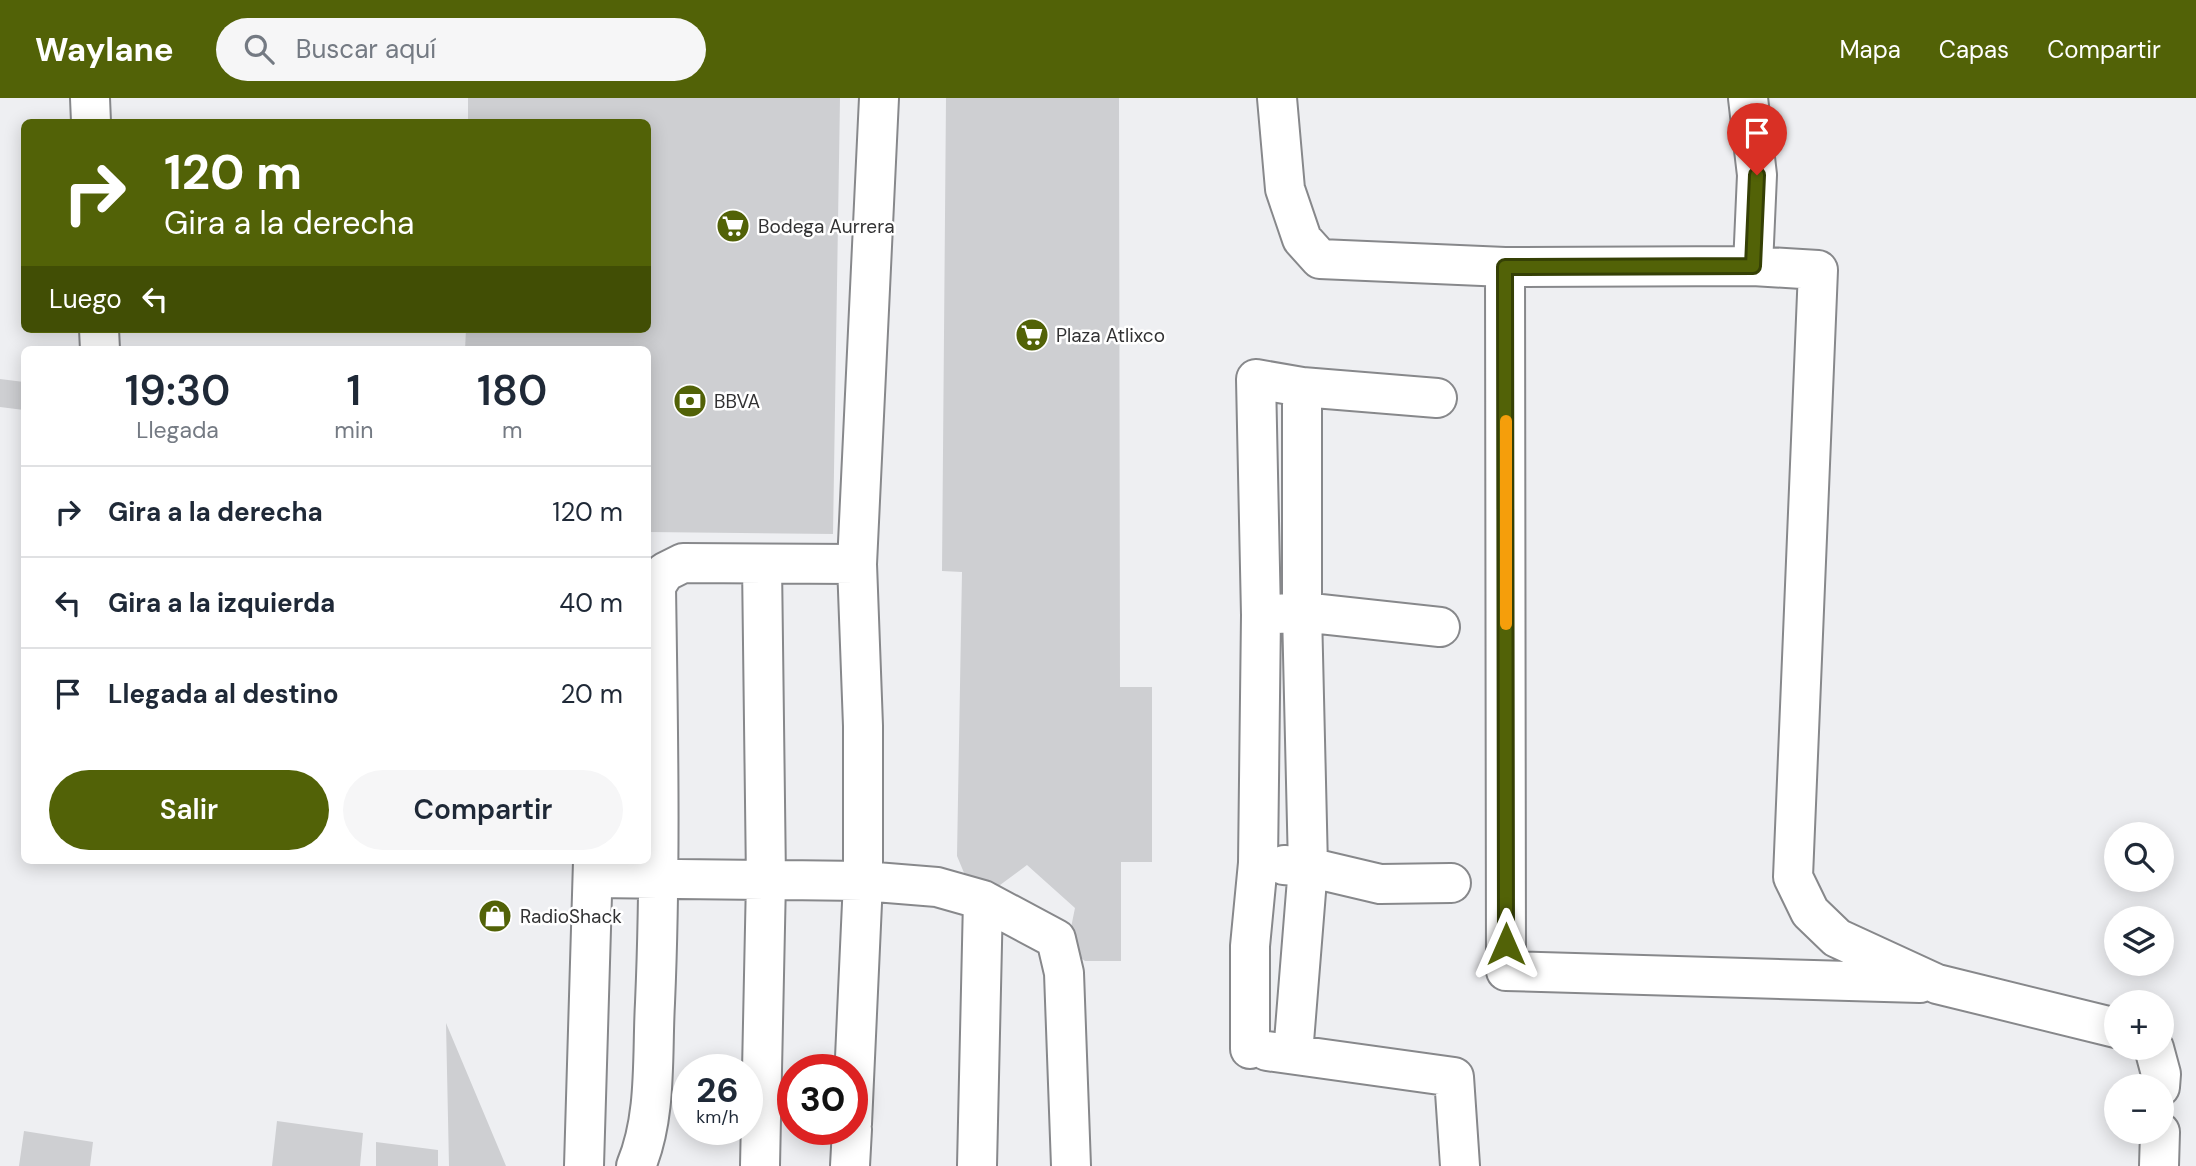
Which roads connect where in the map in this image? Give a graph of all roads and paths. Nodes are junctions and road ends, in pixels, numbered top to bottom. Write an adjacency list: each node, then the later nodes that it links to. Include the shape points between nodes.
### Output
1 (90, 98): 5 (street)
2 (879, 98): 11 (street)
3 (1277, 98): 7 (street, via 1285,189 1302,239 1320,259)
4 (1748, 98): 6 (street, via 1757,175)
5 (91, 119)
6 (1753, 266): 7 (street); 23 (street, via 1818,270 1793,877 1810,912 1837,938)
7 (1505, 267): 23 (street, via 1506,971)
8 (1302, 387): 9 (street); 12 (street); 13 (street, via 1256,379)
9 (1437, 398)
10 (762, 564): 11 (street); 18 (street, via 683,563 665,572 656,586); 19 (street)
11 (857, 564): 20 (street)
12 (1302, 612): 13 (street); 14 (street); 16 (street)
13 (1261, 615): 15 (street)
14 (1440, 626)
15 (1258, 863): 16 (street); 26 (street, via 1238,1048)
16 (1307, 867): 21 (street, via 1380,884); 26 (street)
17 (593, 870): 18 (street); 29 (street)
18 (660, 880): 19 (street); 30 (street, via 650,1105)
19 (766, 880): 20 (street); 31 (street)
20 (863, 881): 22 (street, via 937,887); 25 (street)
21 (1451, 883)
22 (983, 900): 33 (street); 34 (street, via 1056,939 1064,973)
23 (1937, 984): 24 (street)
24 (2104, 1025)
25 (855, 1054)
26 (1293, 1054): 35 (street, via 1454,1077)
27 (2160, 1144): 36 (street)
28 (851, 1145): 32 (street)
29 (584, 1166)
30 (636, 1166)
31 (760, 1166)
32 (850, 1166)
33 (977, 1166)
34 (1071, 1166)
35 (1460, 1166)
36 (2160, 1166)

